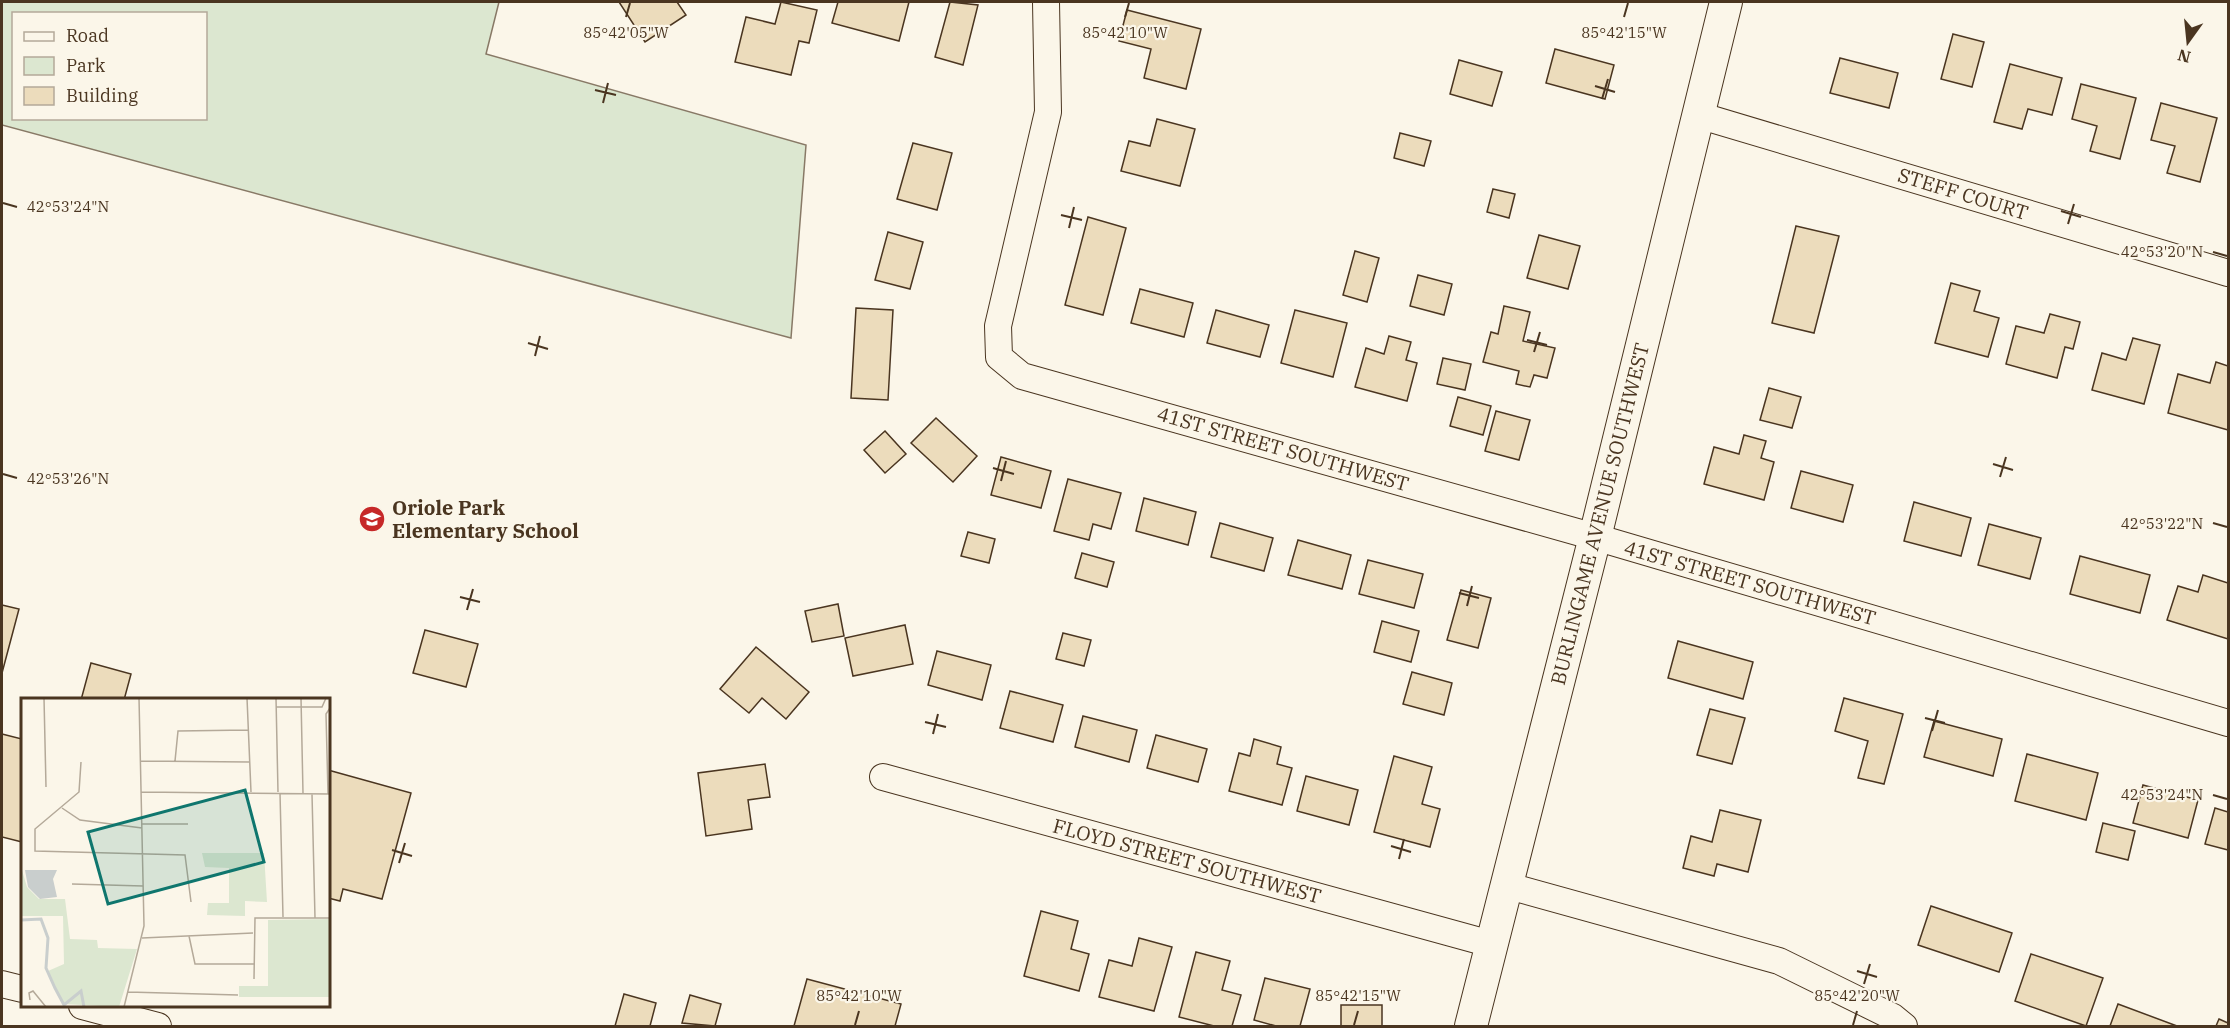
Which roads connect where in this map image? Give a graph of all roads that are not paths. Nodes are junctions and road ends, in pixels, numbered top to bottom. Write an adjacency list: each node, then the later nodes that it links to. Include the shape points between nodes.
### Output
1 (1046, 2): 5 (street, 41ST STREET SOUTHWEST, via 1048,112 998,326 999,357 1022,376)
2 (1726, 2): 3 (street, BURLINGAME AVENUE SOUTHWEST)
3 (1698, 115): 4 (street, STEFF COURT); 5 (street, BURLINGAME AVENUE SOUTHWEST)
4 (2229, 273)
5 (1595, 537): 6 (street, 41ST STREET SOUTHWEST); 8 (street, BURLINGAME AVENUE SOUTHWEST)
6 (2229, 723)
7 (883, 777): 9 (street, FLOYD STREET SOUTHWEST)
8 (1505, 885): 9 (street, BURLINGAME AVENUE SOUTHWEST); 15 (street, via 1779,961)
9 (1491, 944): 14 (street, BURLINGAME AVENUE SOUTHWEST)
10 (2, 984): 11 (street)
11 (21, 989)
12 (89, 1007): 13 (street)
13 (158, 1026)
14 (1471, 1026)
15 (1904, 1026)

